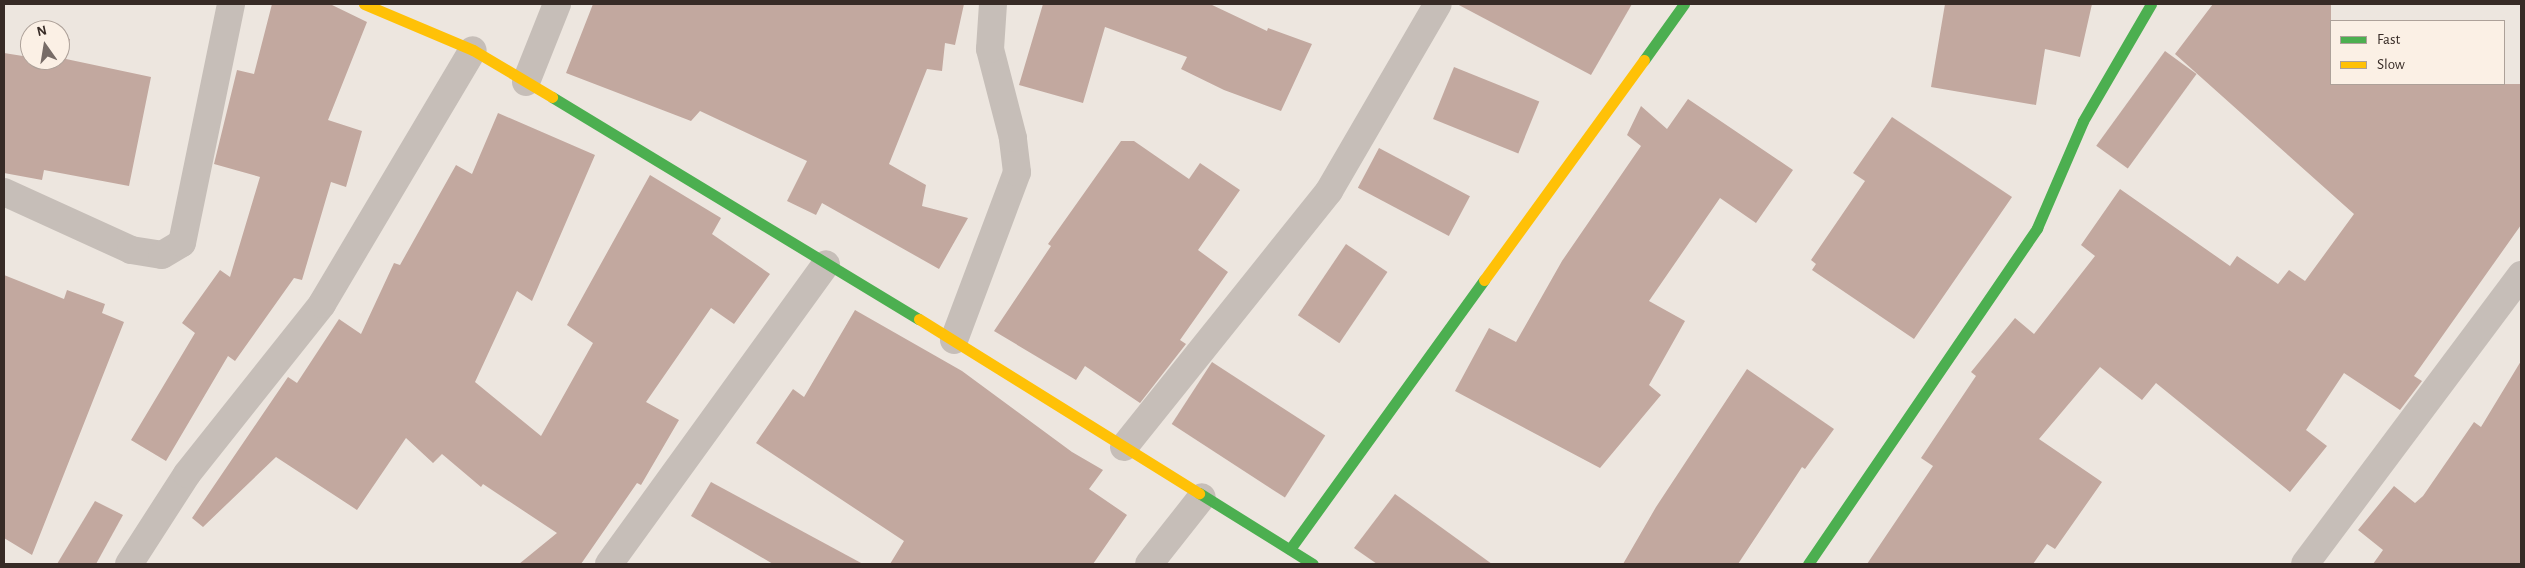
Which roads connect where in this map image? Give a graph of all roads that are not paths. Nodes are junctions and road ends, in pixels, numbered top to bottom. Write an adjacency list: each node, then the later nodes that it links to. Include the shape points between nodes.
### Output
1 (231, 4): 10 (street, via 182,243 162,255 131,250)
2 (364, 4): 8 (street)
3 (557, 4): 9 (street)
4 (993, 4): 13 (street, via 990,49 1013,138 1017,172)
5 (1438, 4): 14 (street, via 1330,191)
6 (1684, 4): 16 (street)
7 (2150, 4): 21 (street, via 2082,121 2037,228)
8 (473, 50): 9 (street); 17 (street, via 322,304 187,474)
9 (526, 82): 11 (street)
10 (4, 192)
11 (826, 264): 13 (street); 18 (street)
12 (2521, 276): 22 (street)
13 (954, 340): 14 (street)
14 (1124, 447): 15 (street)
15 (1202, 497): 16 (street); 19 (street)
16 (1290, 549): 20 (street)
17 (129, 564)
18 (609, 564)
19 (1149, 564)
20 (1313, 564)
21 (1808, 564)
22 (2305, 564)

